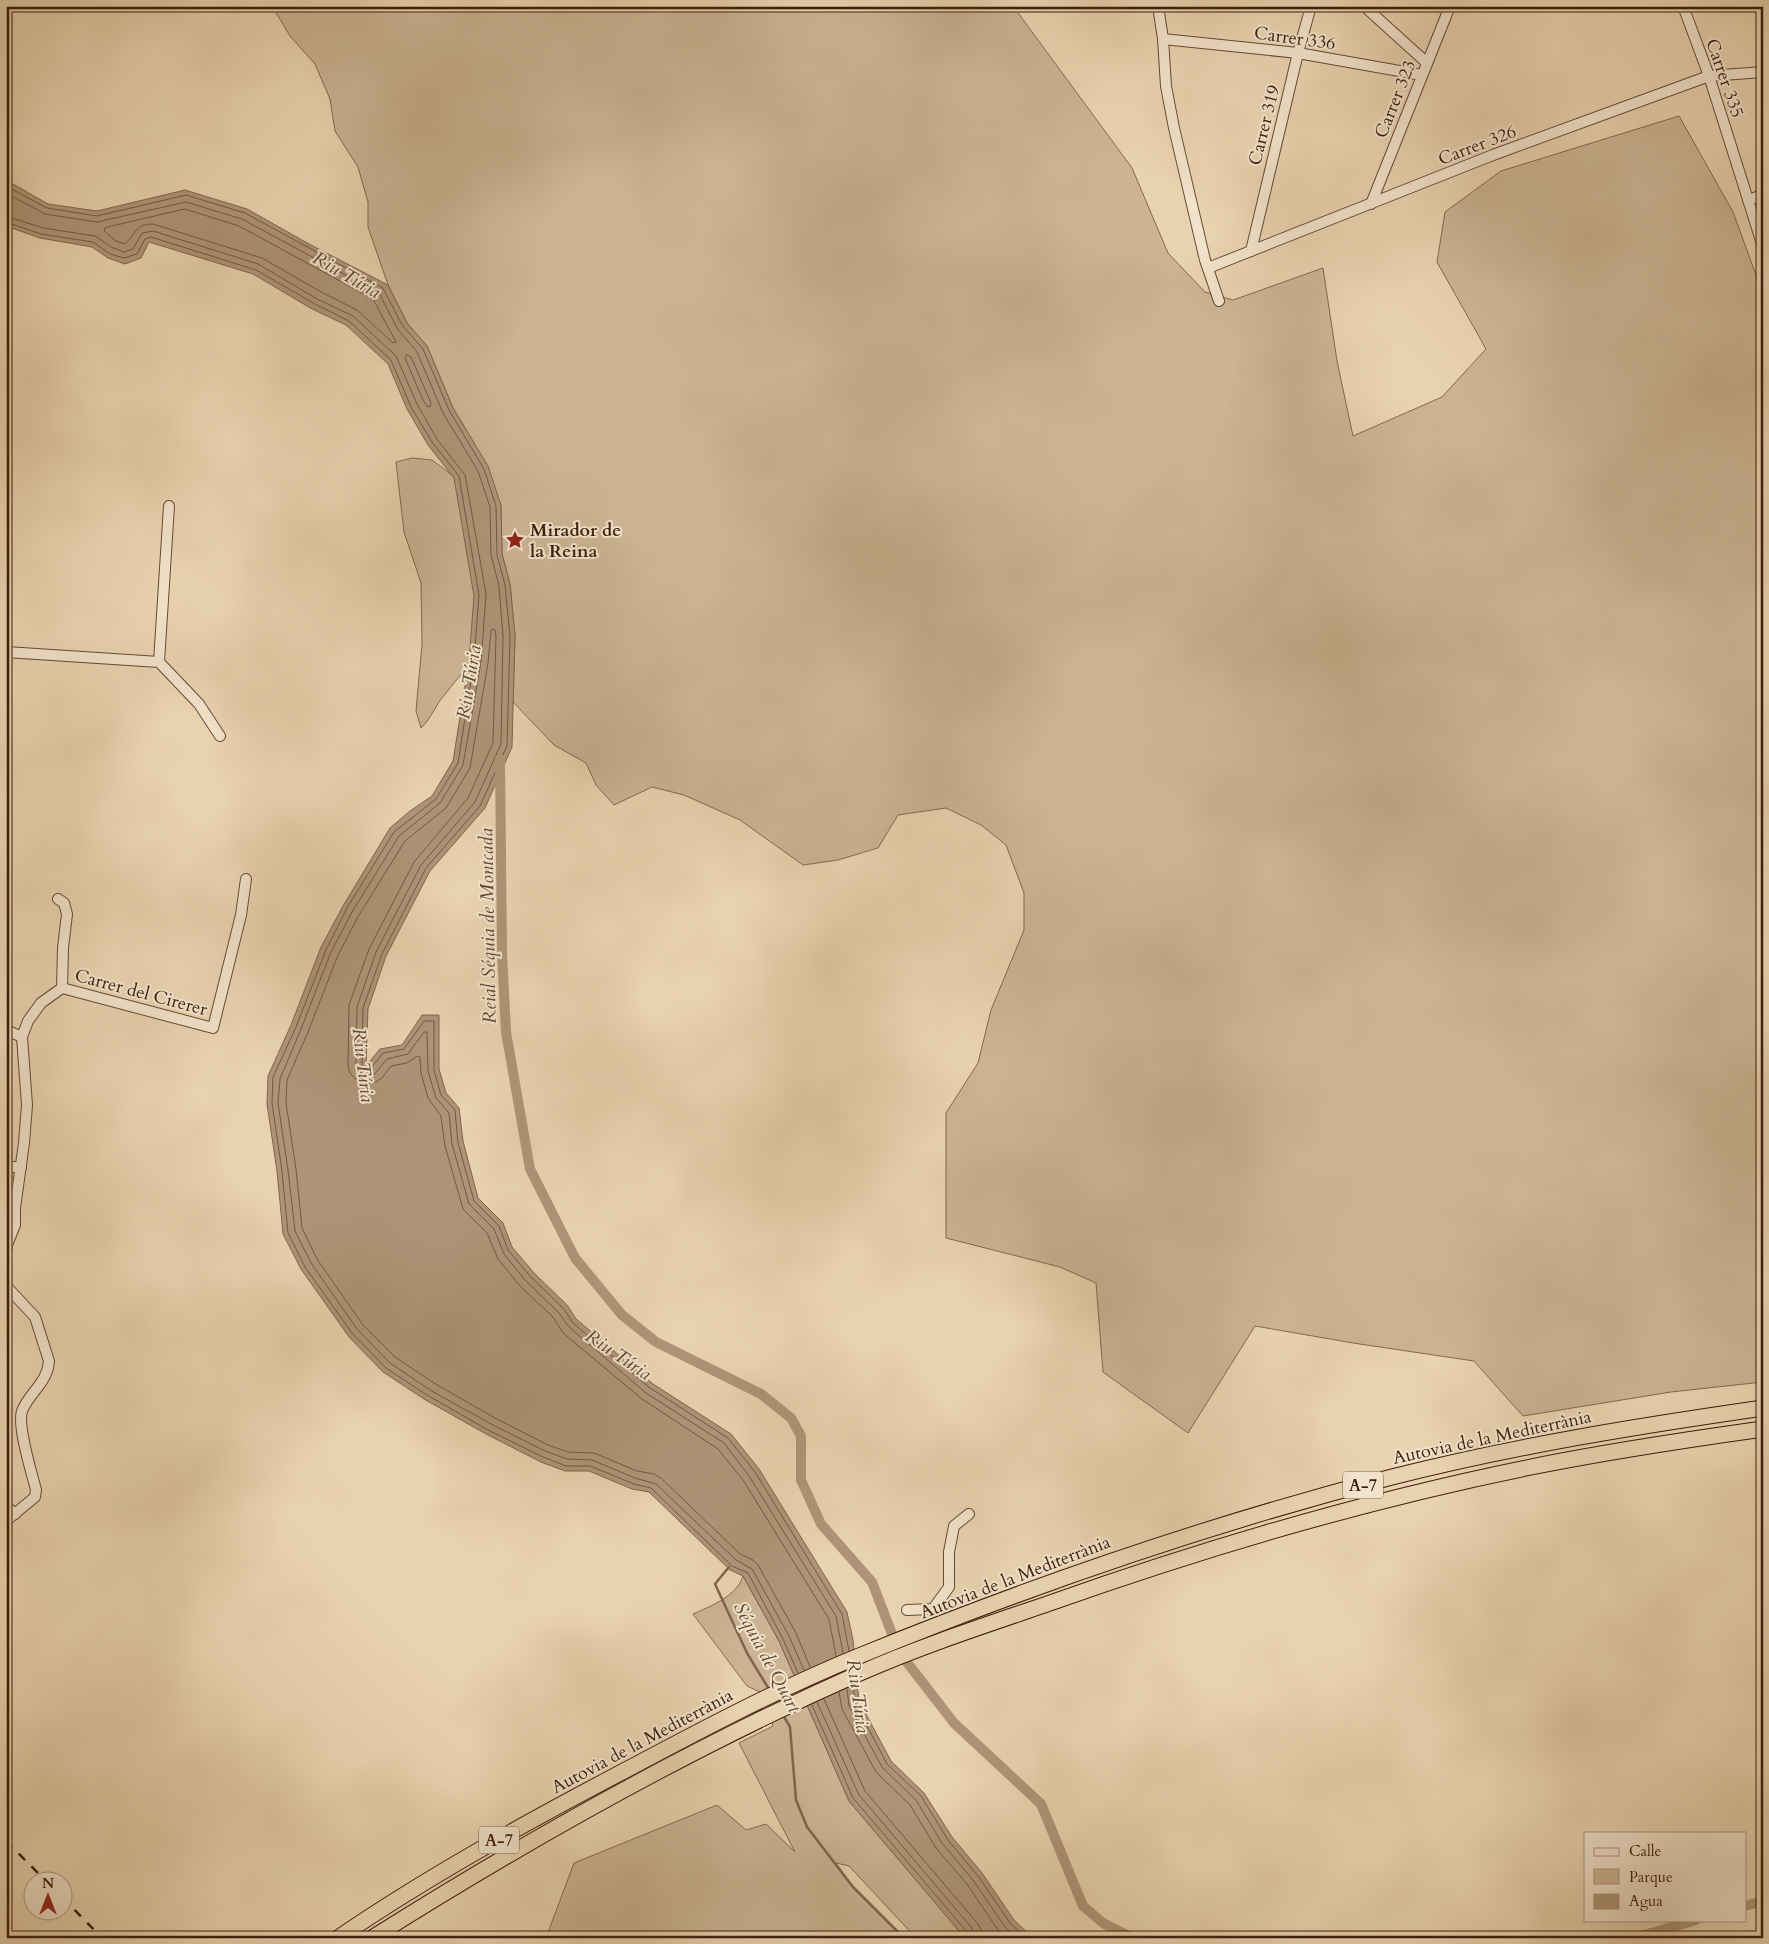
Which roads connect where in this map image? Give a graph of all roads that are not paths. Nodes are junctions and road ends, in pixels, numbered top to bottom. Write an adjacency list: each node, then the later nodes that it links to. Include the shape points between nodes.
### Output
1 (1158, 6): 6 (street)
2 (1312, 6): 7 (street, Carrer 319)
3 (1364, 6): 8 (street)
4 (1450, 6): 8 (street, Carrer 323)
5 (1682, 6): 11 (street, Carrer 335)
6 (1163, 39): 7 (street, Carrer 336); 17 (street, via 1169,102)
7 (1298, 53): 10 (street, Carrer 336); 16 (street, Carrer 319)
8 (1427, 63): 10 (street, Carrer 323)
9 (1763, 72): 11 (street, Carrer 326)
10 (1422, 75): 14 (street, Carrer 323)
11 (1709, 76): 13 (street, Carrer 335); 14 (street, Carrer 326, via 1493,155)
12 (1763, 195): 13 (street)
13 (1748, 200): 15 (street, Carrer 335)
14 (1371, 204): 16 (street, Carrer 326)
15 (1763, 247)
16 (1250, 251): 17 (street, Carrer 326)
17 (1208, 268): 18 (street)
18 (1219, 300)
19 (169, 506): 21 (street)
20 (6, 652): 21 (street)
21 (160, 662): 22 (street, via 199,704)
22 (220, 736)
23 (246, 879): 25 (street, Carrer del Cirerer, via 241,915 213,1028)
24 (58, 899): 25 (street, via 64,903 67,914)
25 (62, 988): 27 (street, via 41,1003 28,1021)
26 (6, 1030): 27 (street)
27 (22, 1037): 28 (street, via 27,1106)
28 (20, 1166): 29 (street); 30 (street, via 15,1225)
29 (6, 1167)
30 (6, 1254)
31 (6, 1285): 35 (street, via 35,1317 49,1361 45,1379 25,1406 21,1420 35,1497)
32 (1763, 1408): 39 (highway, Autovia de la Mediterrània / A-7, via 1661,1422 1520,1448 1394,1477 1240,1518 1113,1559 857,1656 752,1705 575,1796 439,1874)
33 (1763, 1429): 40 (highway, Autovia de la Mediterrània / A-7, via 1526,1468 1399,1498 1119,1578 981,1627 864,1671 756,1720 450,1889)
34 (6, 1506): 35 (street)
35 (15, 1514): 37 (street)
36 (969, 1514): 38 (street, via 954,1526 949,1552 949,1587 933,1609)
37 (6, 1521)
38 (906, 1610)
39 (338, 1938)
40 (372, 1938)

